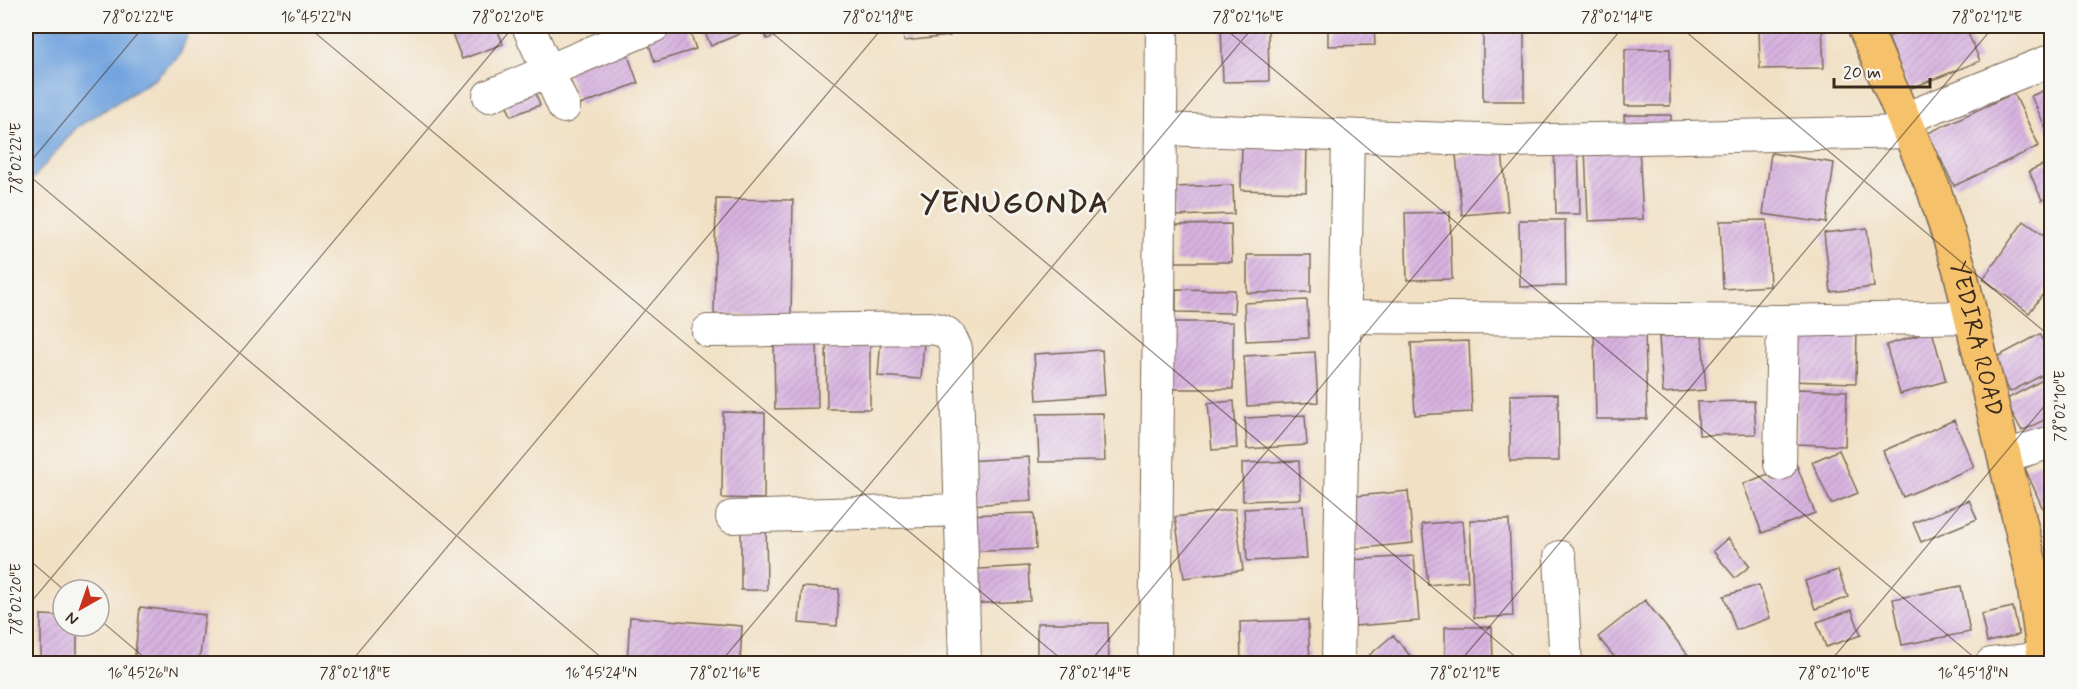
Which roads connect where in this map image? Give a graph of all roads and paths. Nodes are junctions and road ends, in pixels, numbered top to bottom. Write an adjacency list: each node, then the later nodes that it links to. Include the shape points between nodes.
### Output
1 (528, 26): 6 (street)
2 (652, 26): 6 (street)
3 (1162, 26): 10 (street)
4 (1864, 26): 9 (main road, YEDIRA ROAD)
5 (2052, 60): 9 (street)
6 (548, 71): 7 (street); 8 (street)
7 (489, 96)
8 (564, 107)
9 (1907, 125): 11 (street, via 1509,141); 13 (main road, YEDIRA ROAD, via 1956,256)
10 (1161, 129): 11 (street); 24 (street)
11 (1348, 136): 12 (street)
12 (1345, 317): 14 (street); 25 (street)
13 (1970, 317): 14 (street); 17 (main road, YEDIRA ROAD)
14 (1783, 321): 18 (street)
15 (708, 331): 19 (street, via 946,331 956,349)
16 (2052, 442): 17 (street)
17 (2005, 456): 22 (main road, YEDIRA ROAD)
18 (1780, 464)
19 (960, 510): 20 (street); 23 (street)
20 (732, 518)
21 (1560, 557): 26 (street)
22 (2047, 659): 27 (street)
23 (964, 663)
24 (1155, 663)
25 (1338, 663)
26 (1566, 663)
27 (1991, 663)

